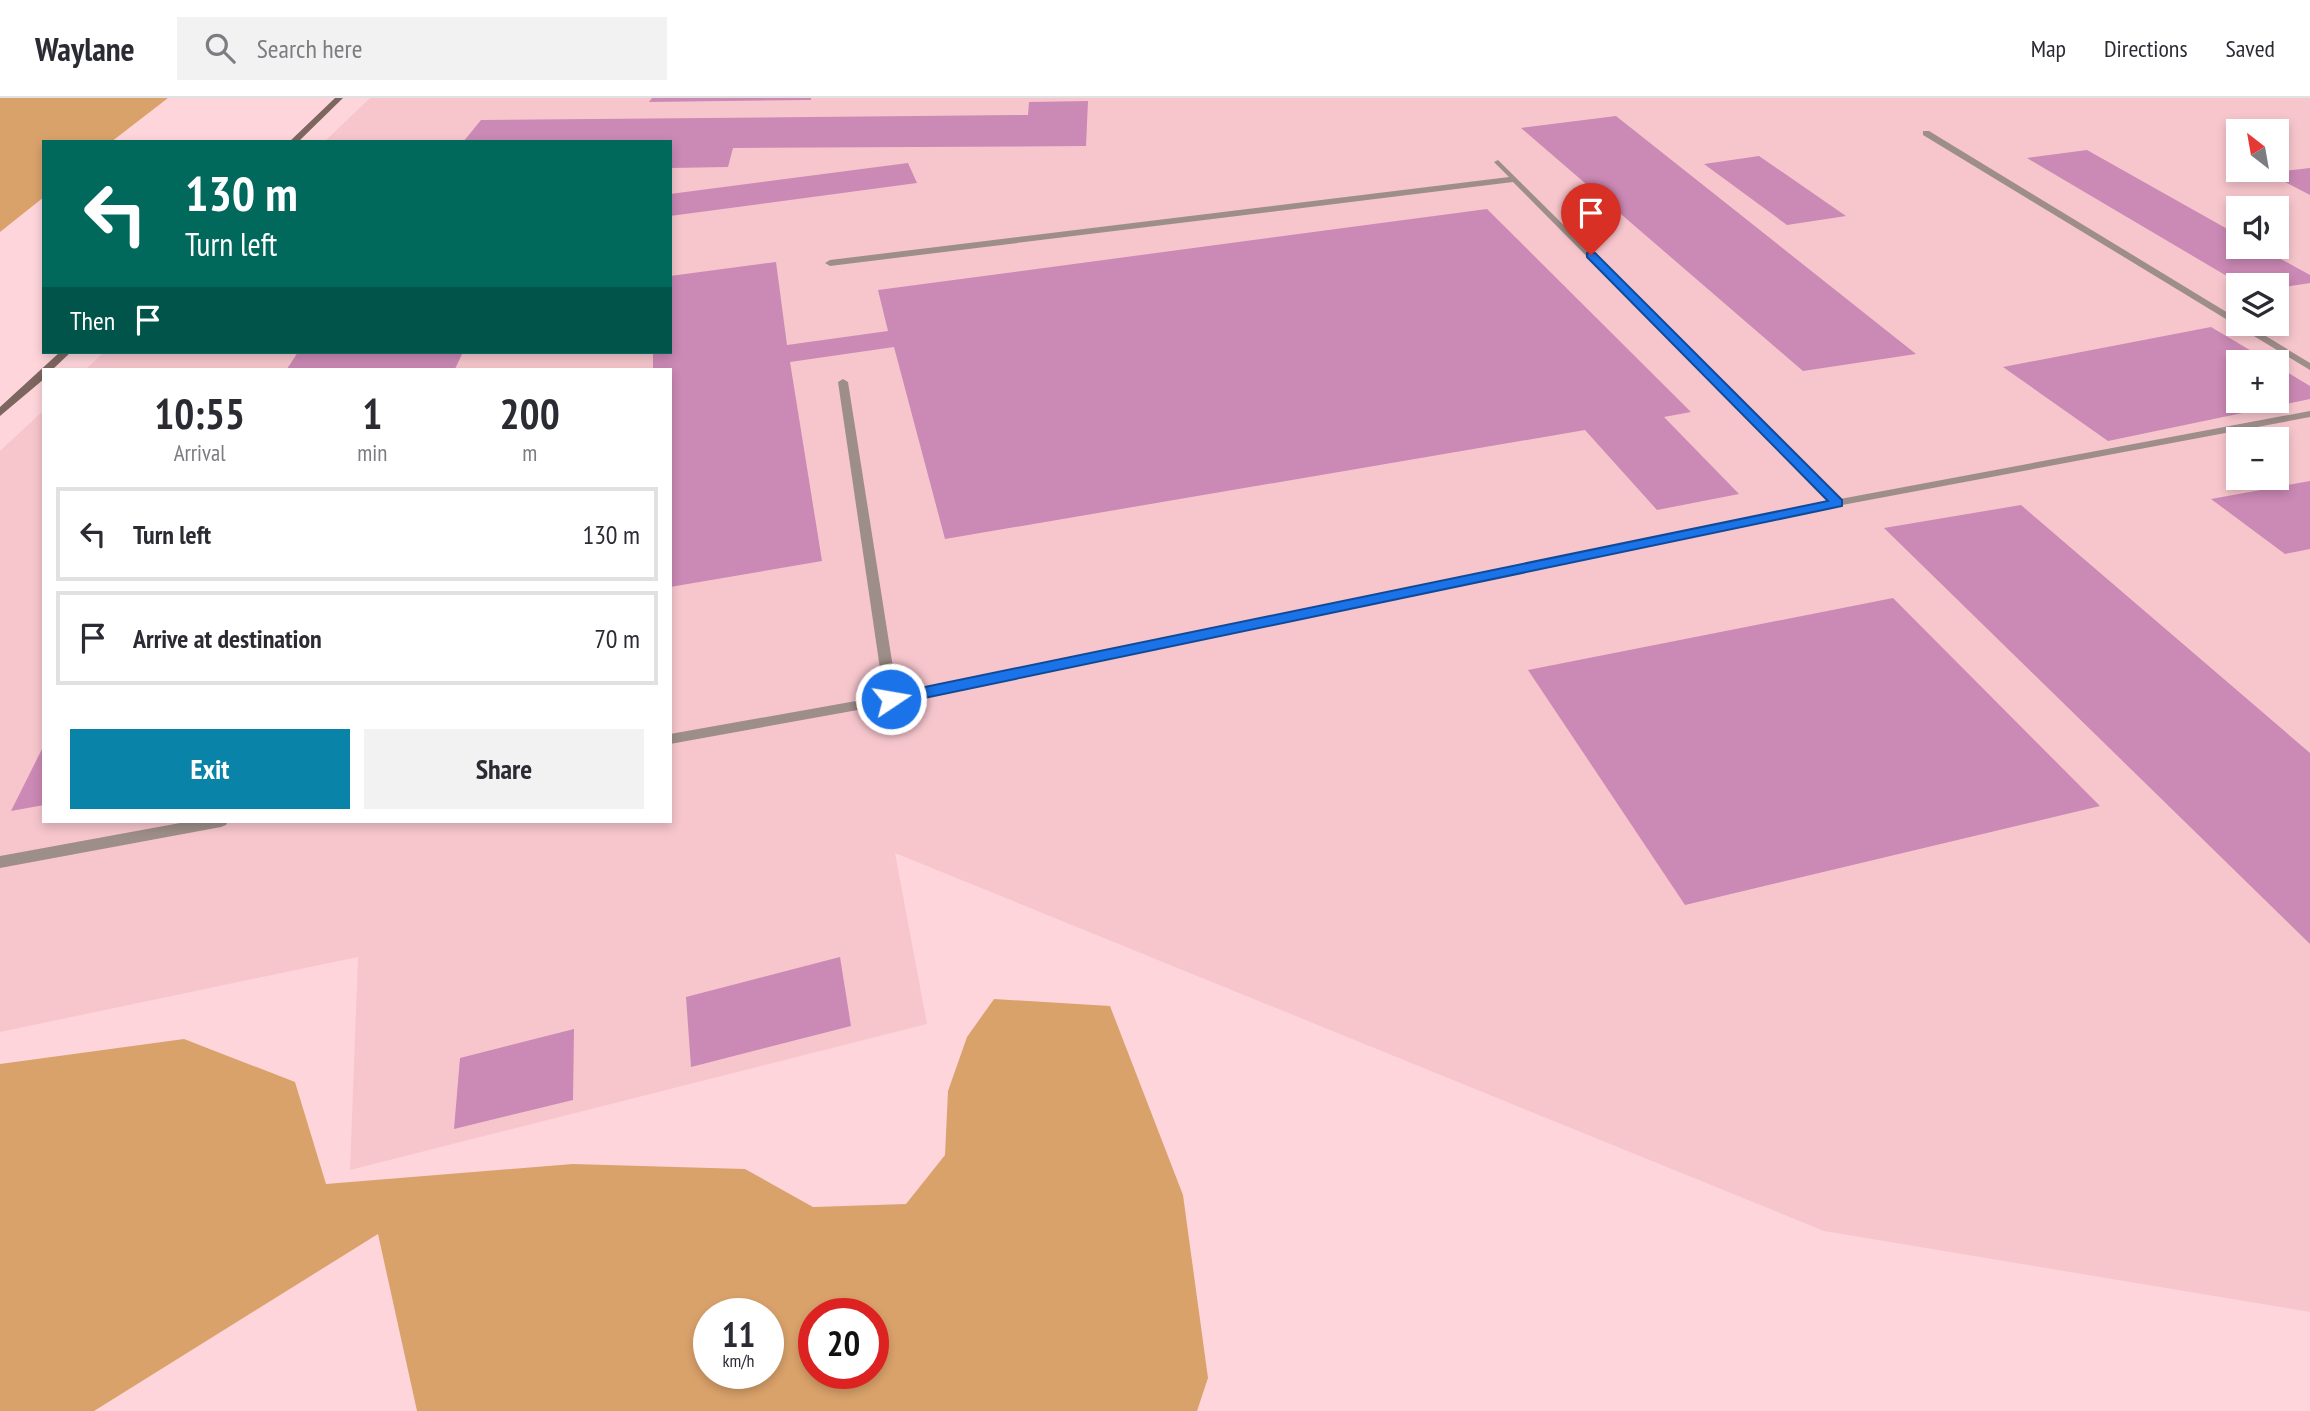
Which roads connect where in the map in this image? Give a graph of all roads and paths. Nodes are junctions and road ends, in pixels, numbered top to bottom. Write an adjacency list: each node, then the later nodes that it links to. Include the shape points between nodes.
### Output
1 (339, 98): 3 (main road)
2 (1926, 133): 7 (lane)
3 (295, 140)
4 (1498, 162): 5 (lane)
5 (1515, 179): 6 (lane); 16 (lane)
6 (830, 263)
7 (2226, 315)
8 (2260, 336): 10 (lane)
9 (64, 354): 11 (main road)
10 (2310, 367)
11 (49, 368)
12 (42, 375): 14 (main road)
13 (843, 382): 17 (lane)
14 (0, 413)
15 (2310, 414): 16 (lane)
16 (1838, 503): 17 (lane)
17 (891, 699): 18 (lane)
18 (672, 739)
19 (210, 823): 20 (lane)
20 (0, 862)

